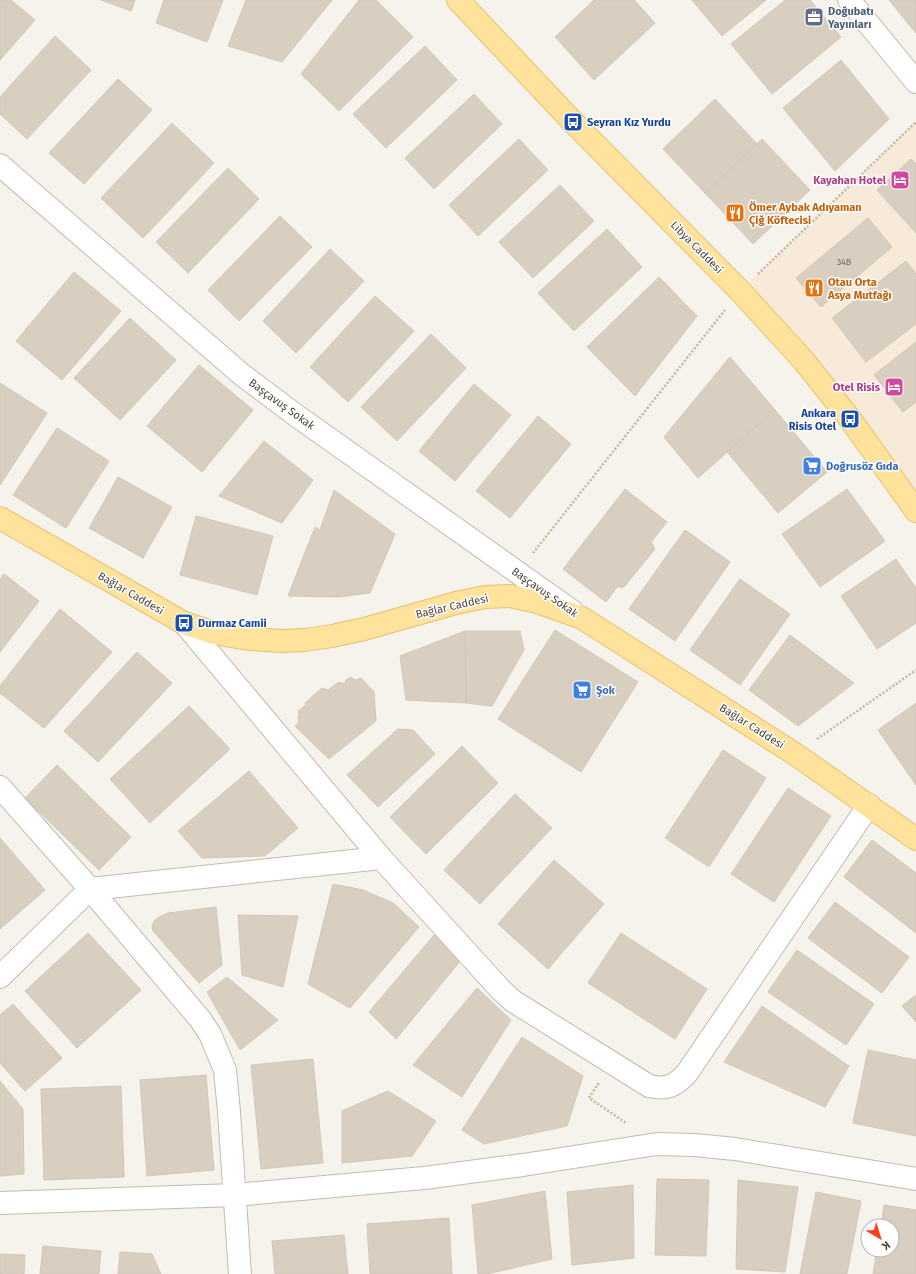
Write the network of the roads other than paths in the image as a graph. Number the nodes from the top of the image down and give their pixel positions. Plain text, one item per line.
1 (458, 0) edge
2 (849, 0) edge
3 (916, 82) edge
4 (0, 165) edge
5 (916, 511) edge
6 (0, 518) edge
7 (582, 618) junction
8 (184, 623) junction
9 (0, 787) edge
10 (869, 805) junction
11 (916, 839) edge
12 (381, 858) junction
13 (90, 889) junction
14 (0, 977) edge
15 (916, 1179) edge
16 (235, 1195) junction
17 (0, 1203) edge
18 (240, 1274) edge

1 - 5 main road, Libya Caddesi
2 - 3 street
4 - 7 street, Başçavuş Sokak
6 - 8 main road, Bağlar Caddesi
7 - 8 main road, Bağlar Caddesi
7 - 10 main road, Bağlar Caddesi
8 - 12 street
9 - 13 street
10 - 11 main road, Bağlar Caddesi
10 - 12 street
12 - 13 street
13 - 14 street
13 - 16 street
15 - 16 street
16 - 17 street
16 - 18 street

